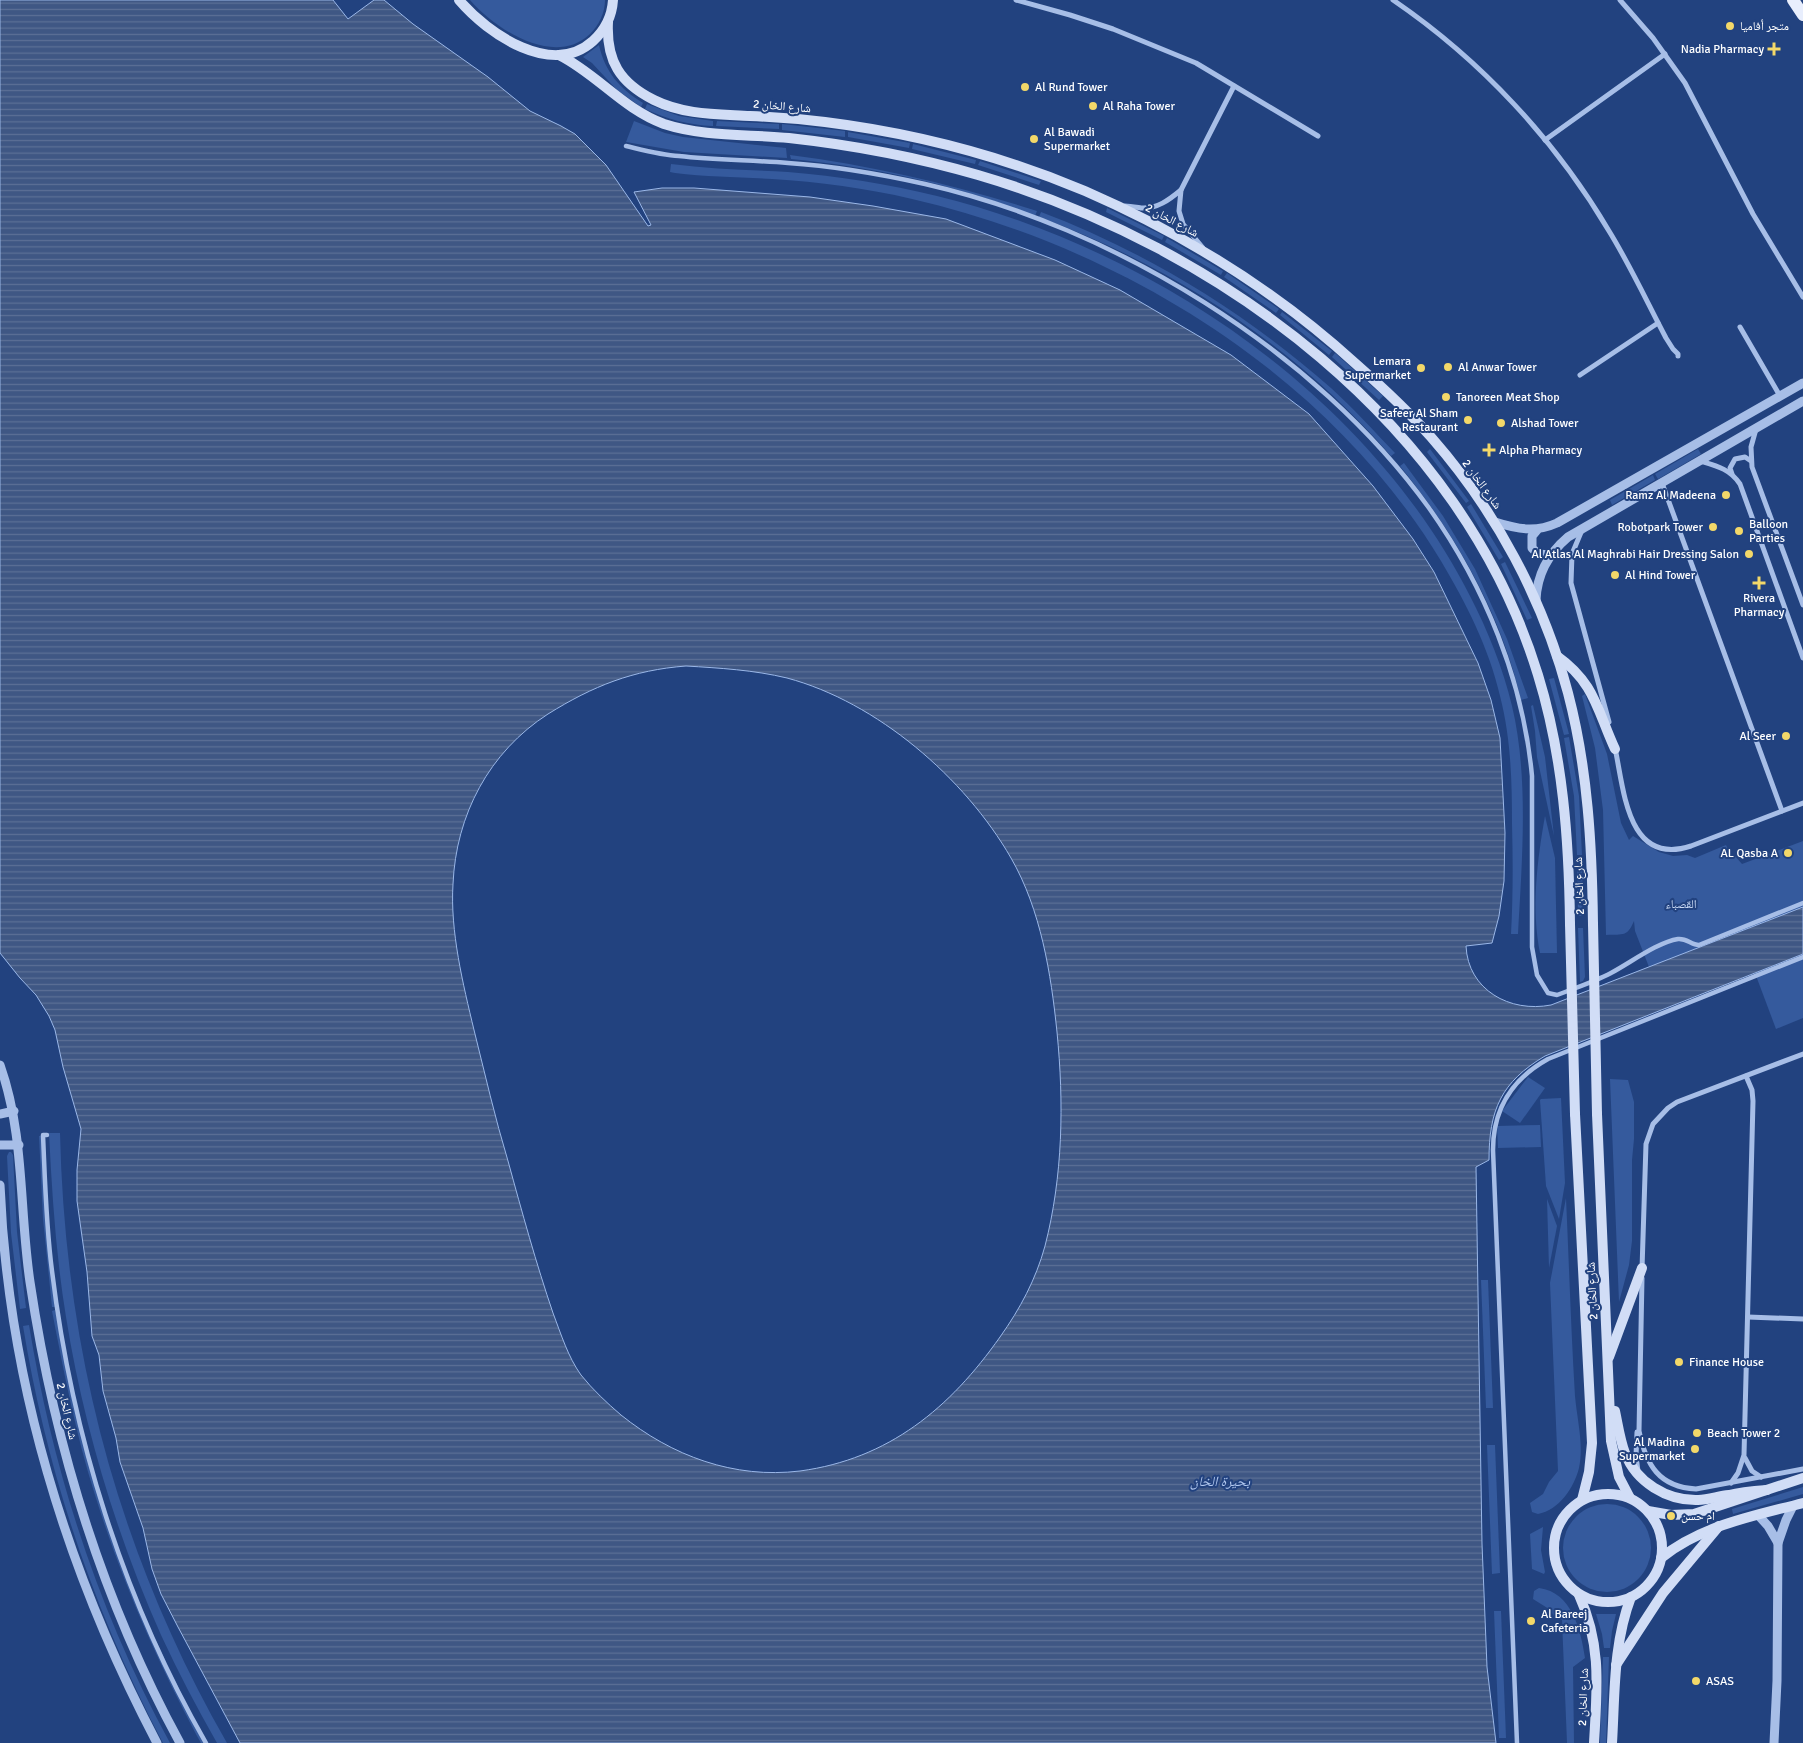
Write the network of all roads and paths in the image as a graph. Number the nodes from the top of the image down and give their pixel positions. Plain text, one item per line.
1 (459, 0) edge
2 (613, 0) edge
3 (1016, 0) edge
4 (1393, 0) edge
5 (1620, 0) edge
6 (1794, 0) edge
7 (1803, 15) edge
8 (608, 22) junction
9 (1665, 54) junction
10 (559, 55) junction
11 (1234, 86) junction
12 (1318, 136) dead end
13 (1545, 140) junction
14 (626, 146) dead end
15 (1181, 190) junction
16 (1120, 207) junction
17 (1206, 253) junction
18 (1803, 297) edge
19 (1658, 323) junction
20 (1740, 327) dead end
21 (1678, 356) dead end
22 (1580, 375) dead end
23 (1803, 383) edge
24 (1780, 396) junction
25 (1803, 401) edge
26 (1756, 428) junction
27 (1700, 461) junction
28 (1751, 461) junction
29 (1732, 474) junction
30 (1662, 482) junction
31 (1495, 522) junction
32 (1583, 528) junction
33 (1537, 530) junction
34 (1550, 555) junction
35 (1536, 601) junction
36 (1803, 606) edge
37 (1557, 656) junction
38 (1803, 658) edge
39 (1615, 750) junction
40 (1803, 803) edge
41 (1782, 811) junction
42 (1803, 903) edge
43 (1803, 957) edge
44 (1803, 1054) edge
45 (0, 1065) edge
46 (1746, 1076) junction
47 (14, 1111) junction
48 (0, 1114) edge
49 (48, 1135) dead end
50 (0, 1145) edge
51 (19, 1145) junction
52 (0, 1185) edge
53 (1642, 1268) junction
54 (1748, 1317) junction
55 (1803, 1319) edge
56 (1607, 1363) junction
57 (1609, 1386) junction
58 (1639, 1421) junction
59 (1744, 1455) junction
60 (1803, 1469) edge
61 (1640, 1476) junction
62 (1761, 1477) junction
63 (1803, 1478) edge
64 (1731, 1483) junction
65 (1767, 1490) junction
66 (1630, 1498) junction
67 (1582, 1500) junction
68 (1798, 1505) edge
69 (1648, 1511) junction
70 (1758, 1515) junction
71 (1719, 1526) junction
72 (1778, 1543) junction
73 (1661, 1558) junction
74 (1579, 1594) junction
75 (1631, 1597) junction
76 (1616, 1665) junction
77 (157, 1743) edge
78 (180, 1743) edge
79 (206, 1743) edge
80 (1517, 1743) edge
81 (1594, 1743) edge
82 (1612, 1743) edge
83 (1774, 1743) edge

1 - 10 main road
2 - 8 main road
3 - 11 street
4 - 13 street
5 - 9 street
6 - 7 main road
8 - 10 main road
8 - 16 main road, شارع الخان 2
9 - 13 street
9 - 18 street
10 - 67 main road, شارع الخان 2, bridge
11 - 12 street
11 - 15 street
13 - 19 street
14 - 42 street
15 - 16 street
15 - 17 street
16 - 17 main road, شارع الخان 2
17 - 31 main road, شارع الخان 2
19 - 21 street
19 - 22 street
20 - 24 street
23 - 24 street
24 - 33 street
25 - 26 street
26 - 27 street
26 - 28 street
27 - 29 street
27 - 30 street
28 - 29 street
28 - 36 street
29 - 38 street
30 - 32 street
30 - 41 street
31 - 33 street
31 - 35 main road, شارع الخان 2
32 - 34 street
32 - 39 street
33 - 34 street
34 - 35 street
35 - 37 main road, شارع الخان 2
37 - 39 main road
37 - 56 main road, شارع الخان 2, bridge
39 - 41 street
40 - 41 street
43 - 80 street
44 - 46 street
45 - 47 street, شارع الخان 2
46 - 53 street
46 - 54 street
47 - 48 street
47 - 51 street, شارع الخان 2
49 - 79 street
50 - 51 street
51 - 78 street, شارع الخان 2
52 - 77 street
53 - 56 main road
53 - 58 street
54 - 55 street
54 - 59 street
56 - 57 main road, شارع الخان 2
57 - 61 main road
57 - 66 main road, شارع الخان 2
58 - 61 street
58 - 64 street
59 - 62 street
59 - 64 street
60 - 62 street
61 - 65 main road
62 - 64 street
63 - 65 main road
65 - 69 main road
66 - 67 main road
66 - 69 main road
67 - 74 main road
68 - 70 main road
68 - 72 street
69 - 73 main road
70 - 71 main road
70 - 72 street
71 - 73 main road
71 - 76 main road
72 - 83 street
73 - 75 main road
74 - 75 main road
74 - 81 main road, شارع الخان 2
75 - 76 main road
76 - 82 main road

